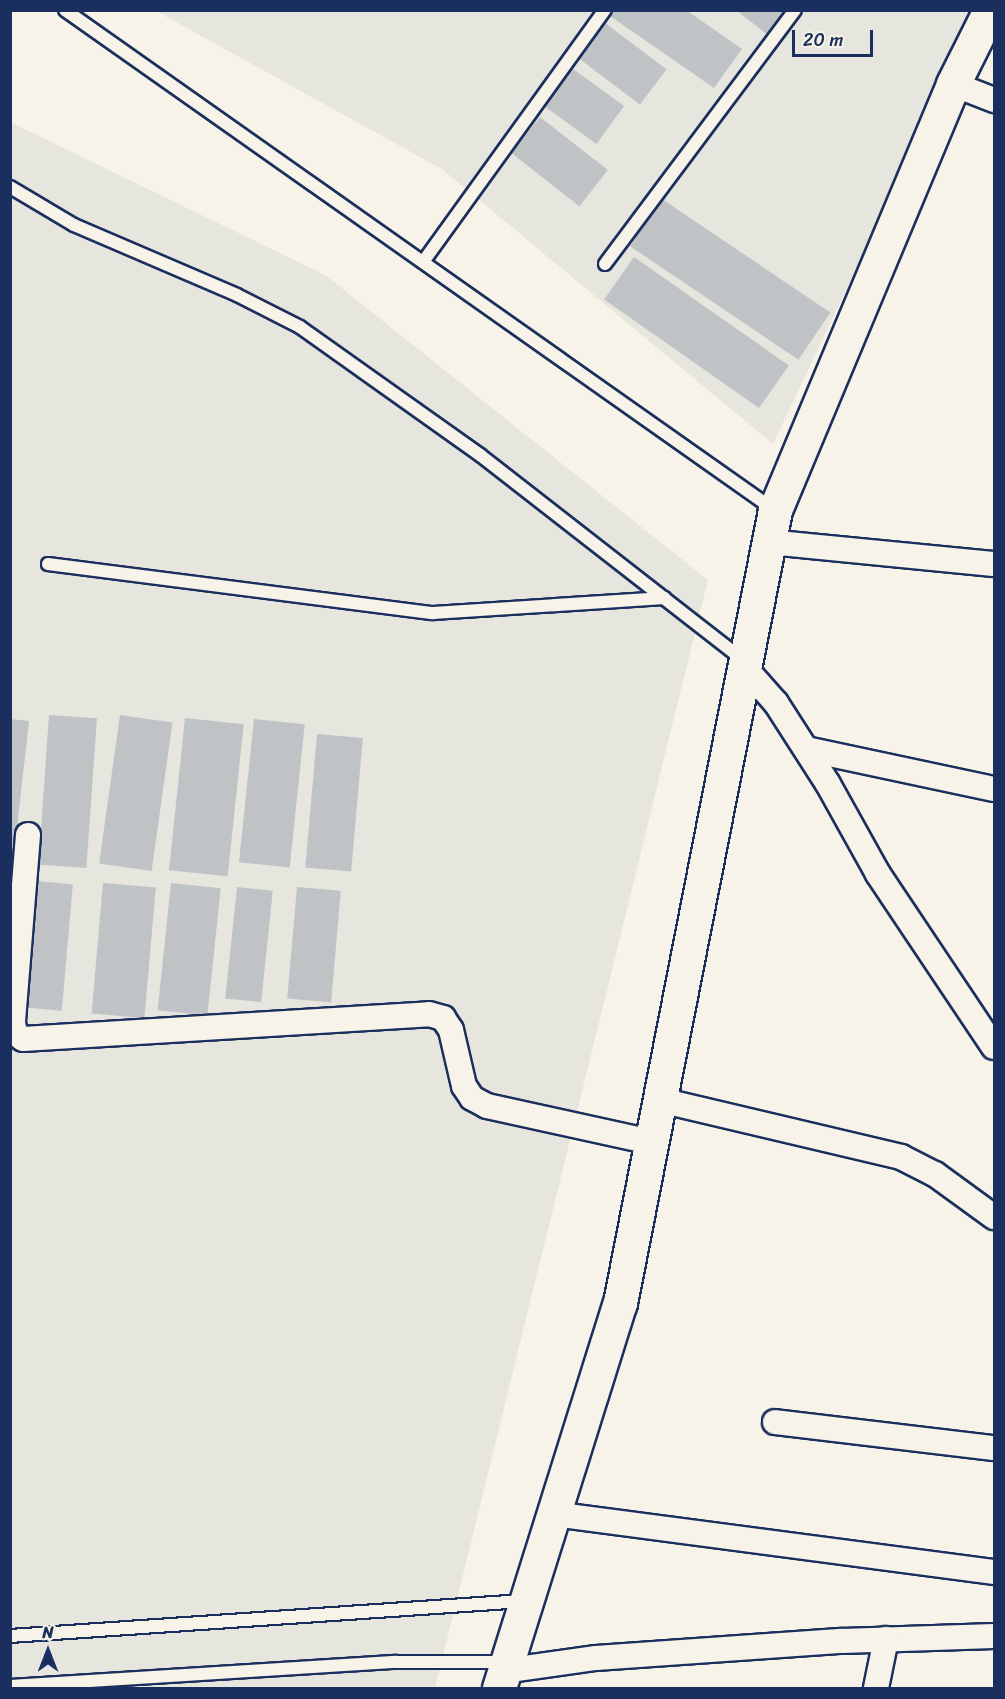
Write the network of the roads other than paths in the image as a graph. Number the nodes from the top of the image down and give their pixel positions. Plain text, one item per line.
1 (65, 10) edge
2 (605, 10) edge
3 (795, 10) edge
4 (990, 10) edge
5 (953, 84) junction
6 (994, 100) edge
7 (10, 187) edge
8 (423, 262) junction
9 (605, 264) dead end
10 (775, 510) junction
11 (769, 542) junction
12 (48, 564) dead end
13 (994, 564) edge
14 (665, 598) junction
15 (745, 665) junction
16 (806, 749) junction
17 (994, 789) edge
18 (28, 835) dead end
19 (994, 1047) edge
20 (660, 1100) junction
21 (651, 1142) junction
22 (994, 1217) edge
23 (775, 1422) dead end
24 (994, 1441) edge
25 (553, 1514) junction
26 (994, 1572) edge
27 (525, 1601) junction
28 (10, 1636) edge
29 (994, 1636) edge
30 (886, 1639) junction
31 (503, 1674) edge
32 (10, 1686) edge
33 (876, 1689) edge

1 - 8 lane
2 - 8 lane
3 - 9 lane
4 - 5 main road
5 - 6 street
5 - 10 main road
7 - 14 lane
8 - 10 lane
10 - 11 main road
11 - 13 street
11 - 15 main road
12 - 14 lane
14 - 15 lane
15 - 16 street
15 - 20 main road
16 - 17 street
16 - 19 street
18 - 21 street
20 - 21 main road
20 - 22 street
21 - 25 main road
23 - 24 street
25 - 26 street
25 - 27 main road
27 - 28 lane
27 - 31 main road
29 - 30 street
30 - 31 street
30 - 33 street
31 - 32 lane

